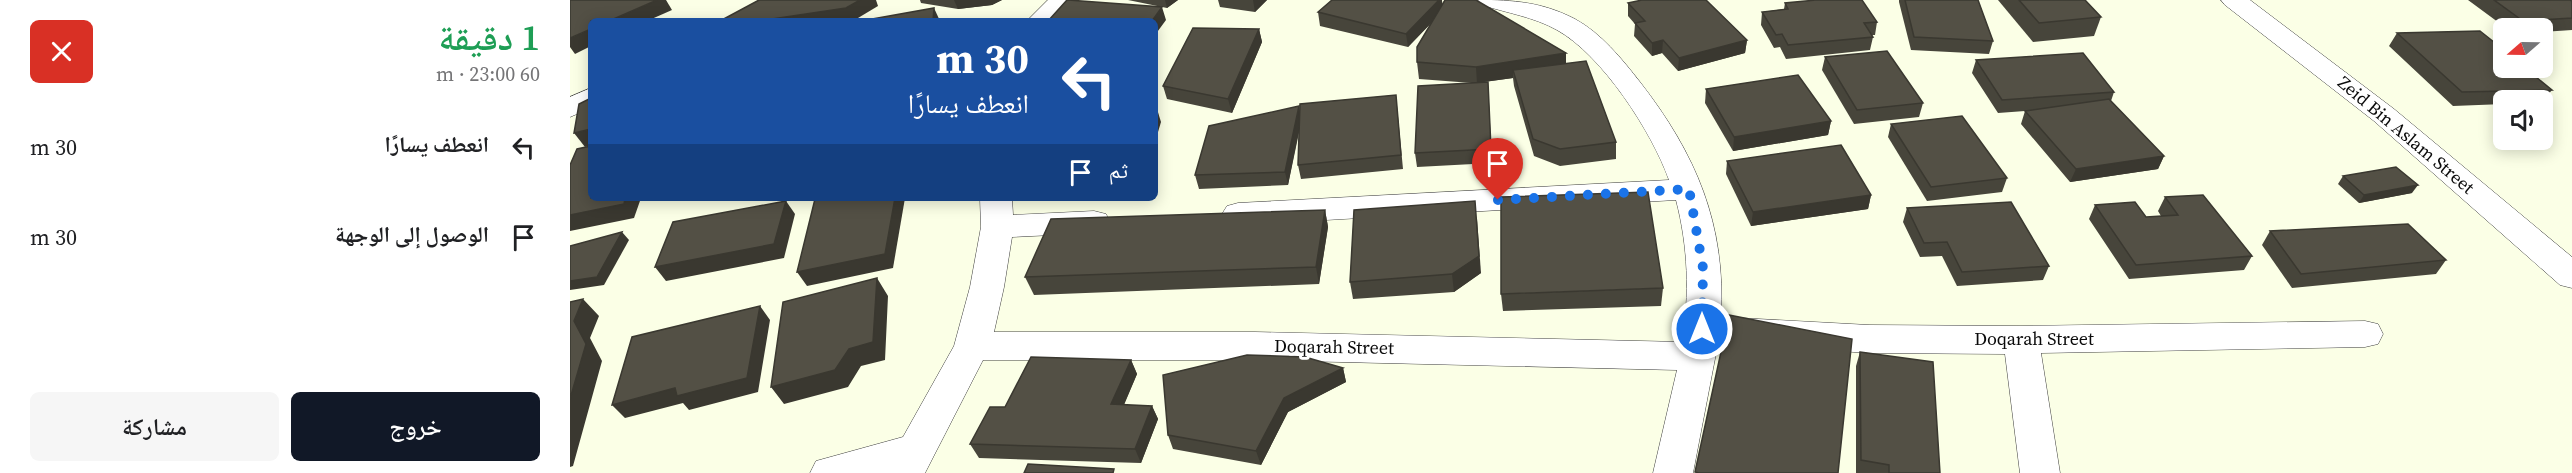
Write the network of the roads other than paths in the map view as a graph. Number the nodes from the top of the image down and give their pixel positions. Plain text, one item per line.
1 (1063, 0) edge
2 (1491, 0) edge
3 (2234, 0) edge
4 (1556, 9) edge
5 (1043, 18) edge
6 (588, 99) edge
7 (570, 108) edge
8 (1689, 189) junction
9 (996, 213) edge
10 (1211, 215) edge
11 (1128, 220) edge
12 (2572, 276) edge
13 (2365, 334) dead end
14 (2021, 340) junction
15 (1700, 342) junction
16 (972, 346) junction
17 (909, 462) edge
18 (830, 473) edge
19 (1673, 473) edge
20 (2040, 473) edge

1 - 5 street
2 - 4 street
3 - 12 street, Zeid Bin Aslam Street
4 - 8 street
6 - 7 street
8 - 10 street
8 - 15 street
9 - 11 street
9 - 16 street
13 - 14 street, Doqarah Street
14 - 15 street, Doqarah Street
14 - 20 street
15 - 16 street, Doqarah Street
15 - 19 street
16 - 17 street
17 - 18 street

